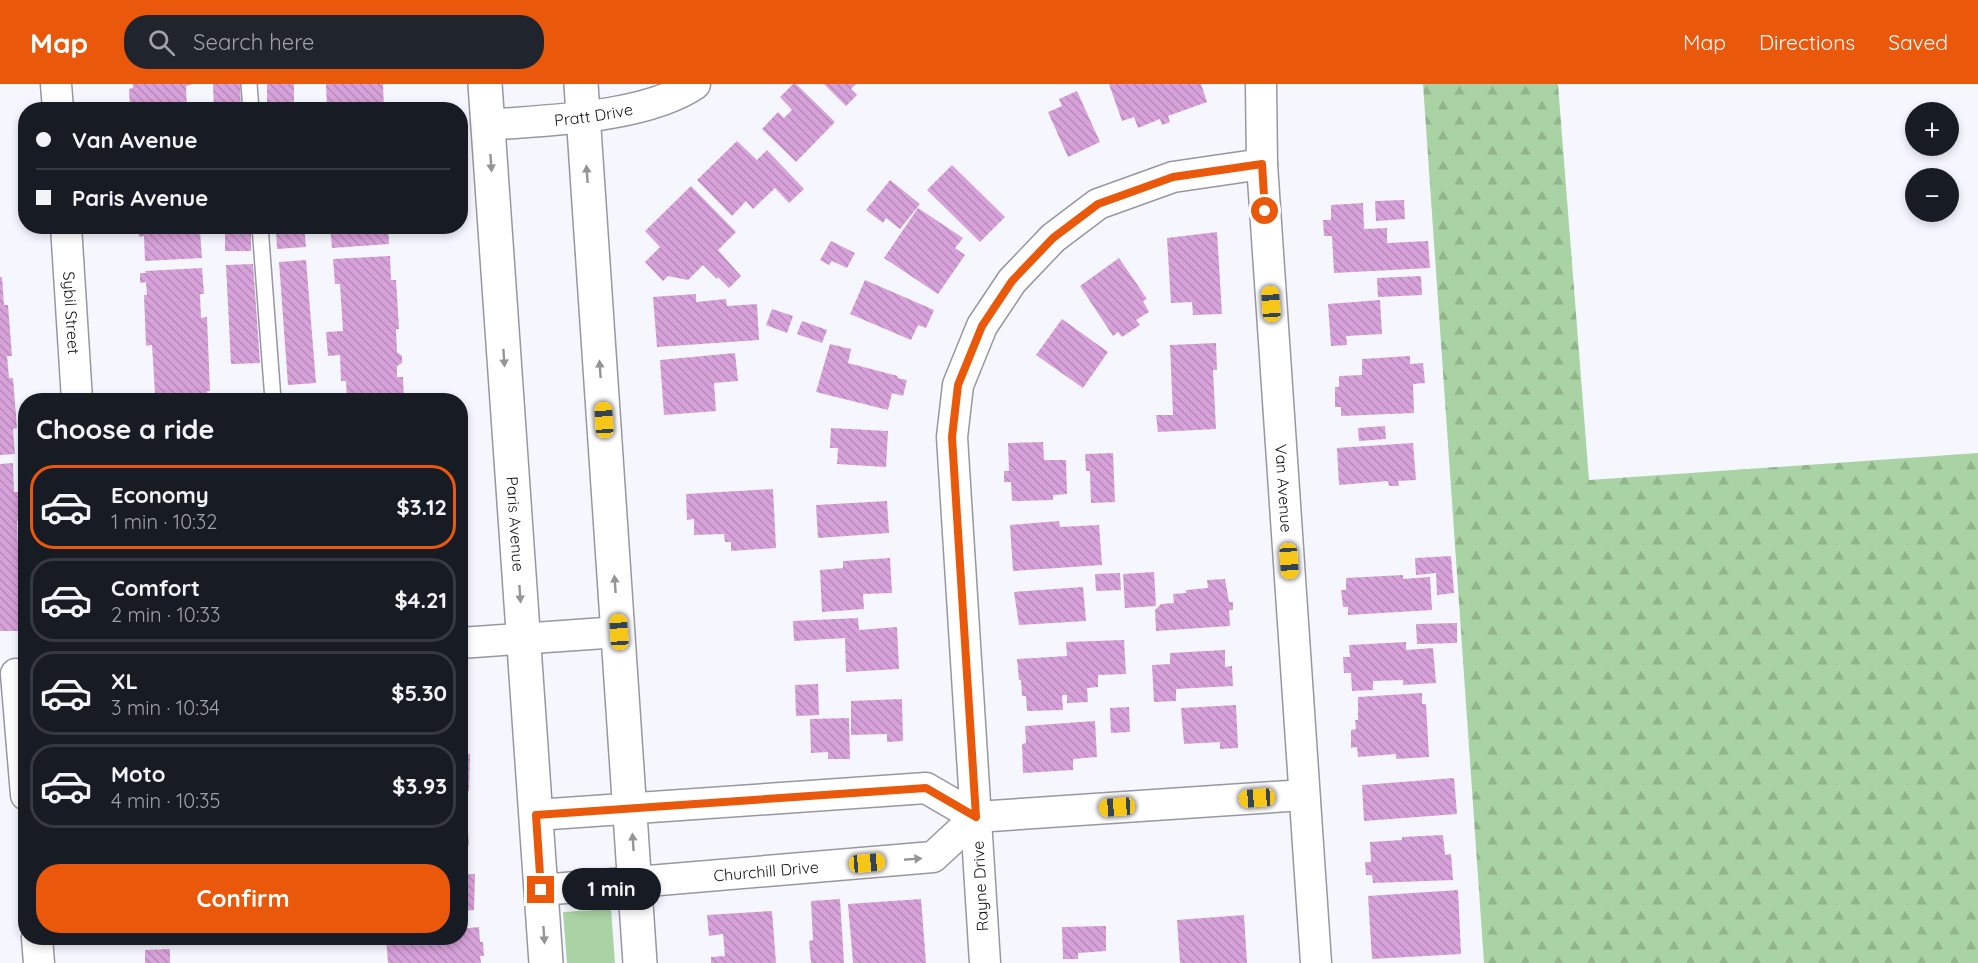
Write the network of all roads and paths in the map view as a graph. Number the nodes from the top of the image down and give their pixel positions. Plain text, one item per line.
1 (56, 84) edge
2 (249, 84) edge
3 (485, 84) edge
4 (580, 84) edge
5 (695, 84) edge
6 (1261, 84) edge
7 (57, 102) edge
8 (250, 102) edge
9 (583, 117) junction
10 (488, 125) junction
11 (1262, 164) junction
12 (67, 234) edge
13 (261, 234) edge
14 (77, 393) edge
15 (272, 393) edge
16 (619, 632) junction
17 (524, 639) junction
18 (468, 642) edge
19 (14, 674) edge
20 (18, 714) edge
21 (1304, 795) junction
22 (630, 808) junction
23 (536, 815) junction
24 (976, 817) junction
25 (636, 883) junction
26 (541, 890) junction
27 (38, 945) edge
28 (39, 963) edge
29 (546, 963) edge
30 (640, 963) edge
31 (984, 963) edge
32 (1316, 963) edge

1 - 7 street
2 - 8 lane
3 - 10 street, Paris Avenue
4 - 9 street
5 - 9 street, Pratt Drive
6 - 11 street, Van Avenue
9 - 10 street, Pratt Drive
16 -> 9 street
10 -> 17 street, Paris Avenue
11 - 21 street, Van Avenue
11 - 24 street, Rayne Drive
12 - 14 street, Sybil Street
13 - 15 lane
16 - 17 street
16 - 22 street
17 - 18 street
17 - 23 street, Paris Avenue
19 - 20 street
21 - 24 street
21 - 32 street, Van Avenue
22 - 23 street
22 - 24 street
25 -> 22 street
23 - 26 street, Paris Avenue
25 -> 24 street, Churchill Drive
24 - 31 street, Rayne Drive
25 - 26 street, Churchill Drive
25 - 30 street
26 -> 29 street, Paris Avenue
27 - 28 street

